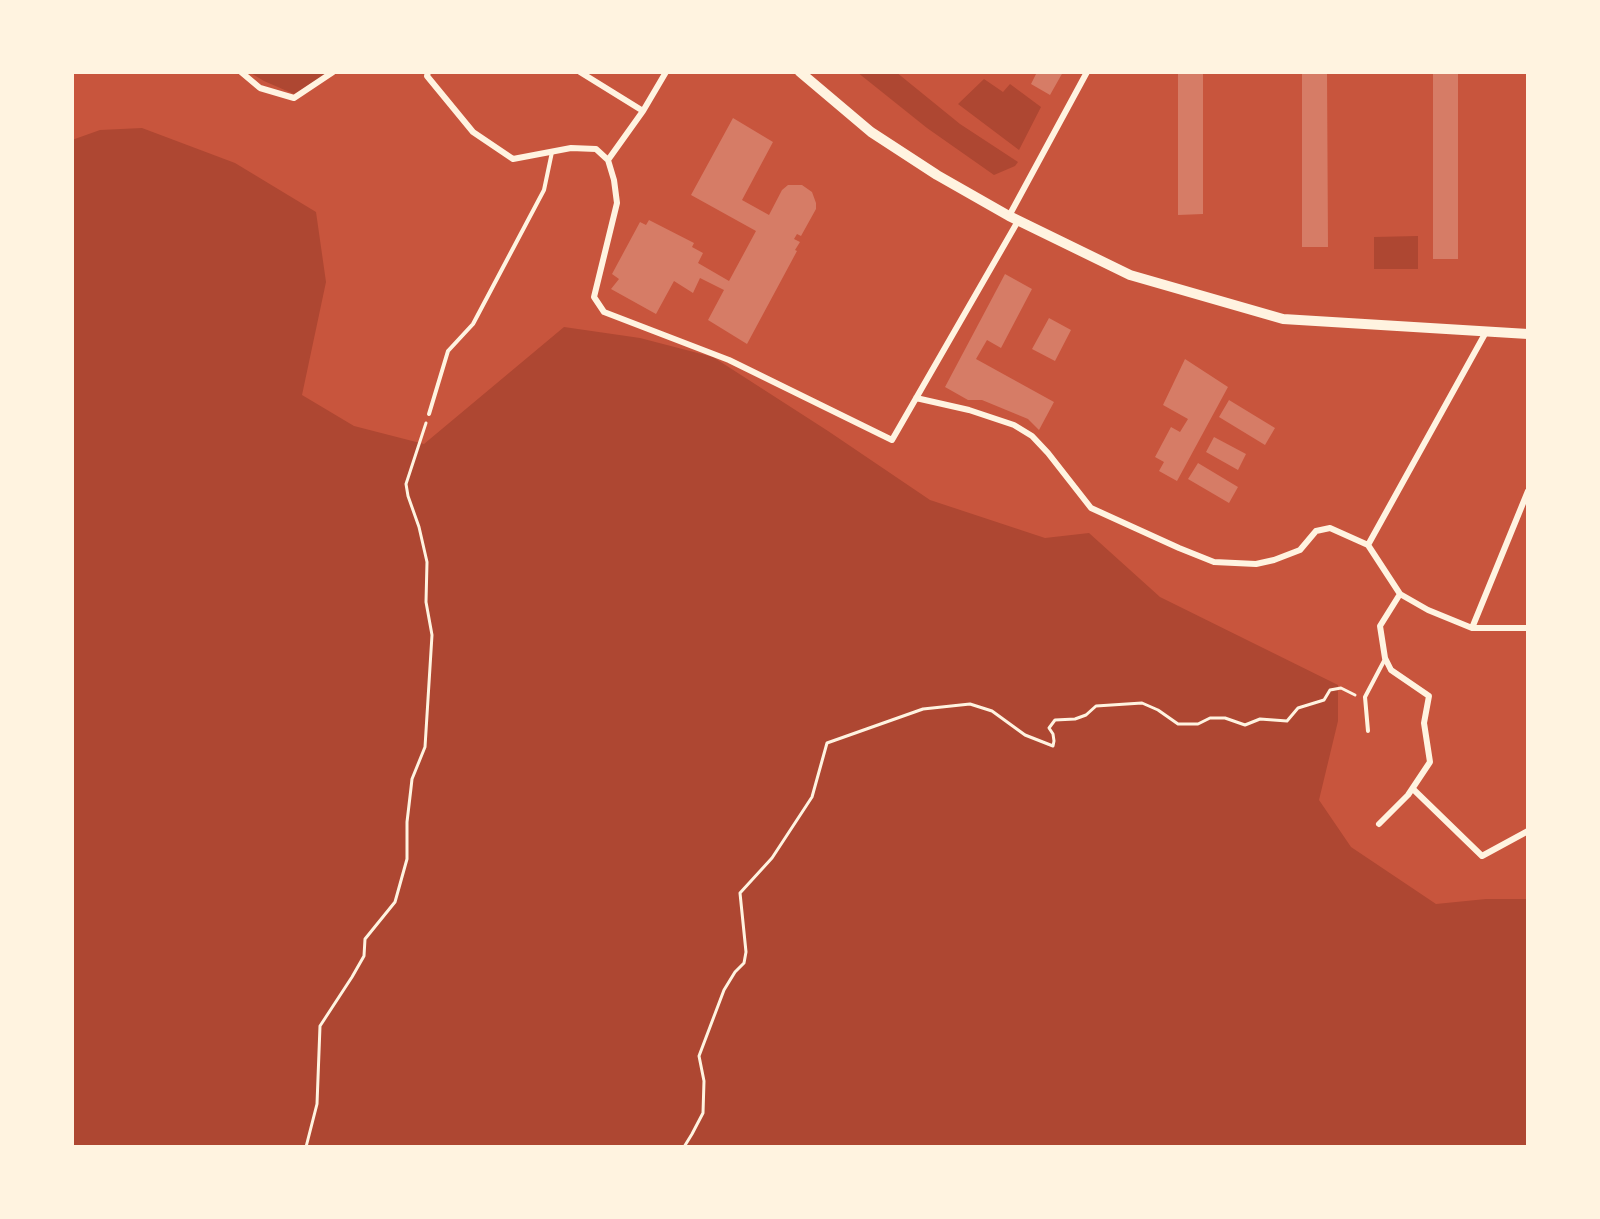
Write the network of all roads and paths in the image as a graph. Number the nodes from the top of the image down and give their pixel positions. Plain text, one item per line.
1 (241, 72) edge
2 (333, 72) edge
3 (580, 72) edge
4 (666, 72) edge
5 (800, 72) edge
6 (1087, 72) edge
7 (425, 73) edge
8 (643, 111) junction
9 (552, 152) junction
10 (608, 160) junction
11 (1013, 218) junction
12 (1486, 331) junction
13 (1528, 334) edge
14 (916, 398) junction
15 (429, 414) joint
16 (1528, 490) edge
17 (1368, 544) junction
18 (1400, 594) junction
19 (1472, 628) junction
20 (1528, 628) edge
21 (1385, 658) junction
22 (1365, 697) junction
23 (1368, 731) dead end
24 (1413, 789) junction
25 (1379, 824) dead end
26 (1528, 831) edge
27 (306, 1147) edge
28 (684, 1147) edge

1 - 2 street
3 - 8 street
4 - 8 street
5 - 11 main road
6 - 11 street
7 - 9 street
8 - 10 street
9 - 10 street
9 - 15 lane
10 - 14 street
11 - 12 main road
11 - 14 street
12 - 13 main road
12 - 17 street
14 - 17 street
15 - 27 path
16 - 19 street
17 - 18 street
18 - 19 street
18 - 21 street
19 - 20 street
21 - 22 lane
21 - 24 street
22 - 23 lane
22 - 28 path
24 - 25 street
24 - 26 street

